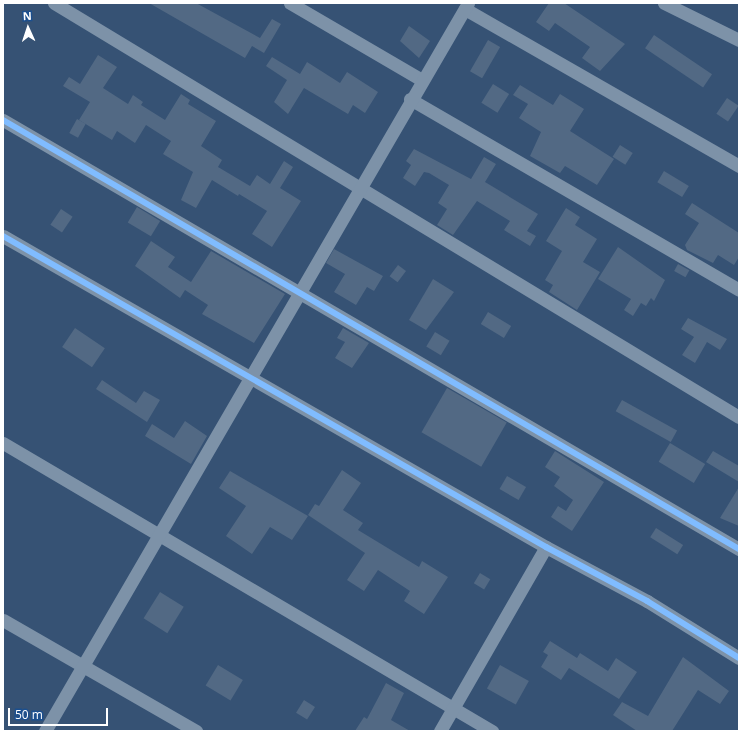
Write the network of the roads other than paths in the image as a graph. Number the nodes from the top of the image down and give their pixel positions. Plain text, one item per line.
1 (54, 3) edge
2 (290, 3) edge
3 (664, 3) edge
4 (467, 6) edge
5 (739, 40) edge
6 (422, 80) junction
7 (410, 100) junction
8 (3, 120) edge
9 (739, 166) edge
10 (360, 186) junction
11 (3, 236) edge
12 (739, 290) edge
13 (299, 292) junction
14 (249, 378) junction
15 (739, 417) edge
16 (3, 443) edge
17 (158, 535) junction
18 (546, 547) junction
19 (739, 549) edge
20 (3, 620) edge
21 (739, 658) edge
22 (83, 666) junction
23 (453, 708) junction
24 (45, 731) edge
25 (196, 731) edge
26 (440, 731) edge
27 (492, 731) edge

1 - 10 street
2 - 6 street
3 - 5 street
4 - 6 street
4 - 9 street
6 - 7 street
7 - 10 street
7 - 12 street
8 - 13 street
10 - 13 street
10 - 15 street
11 - 14 street
13 - 14 street
13 - 19 street
14 - 17 street
14 - 18 street
16 - 17 street
17 - 22 street
17 - 23 street
18 - 21 street
18 - 23 street
20 - 22 street
22 - 24 street
22 - 25 street
23 - 26 street
23 - 27 street

